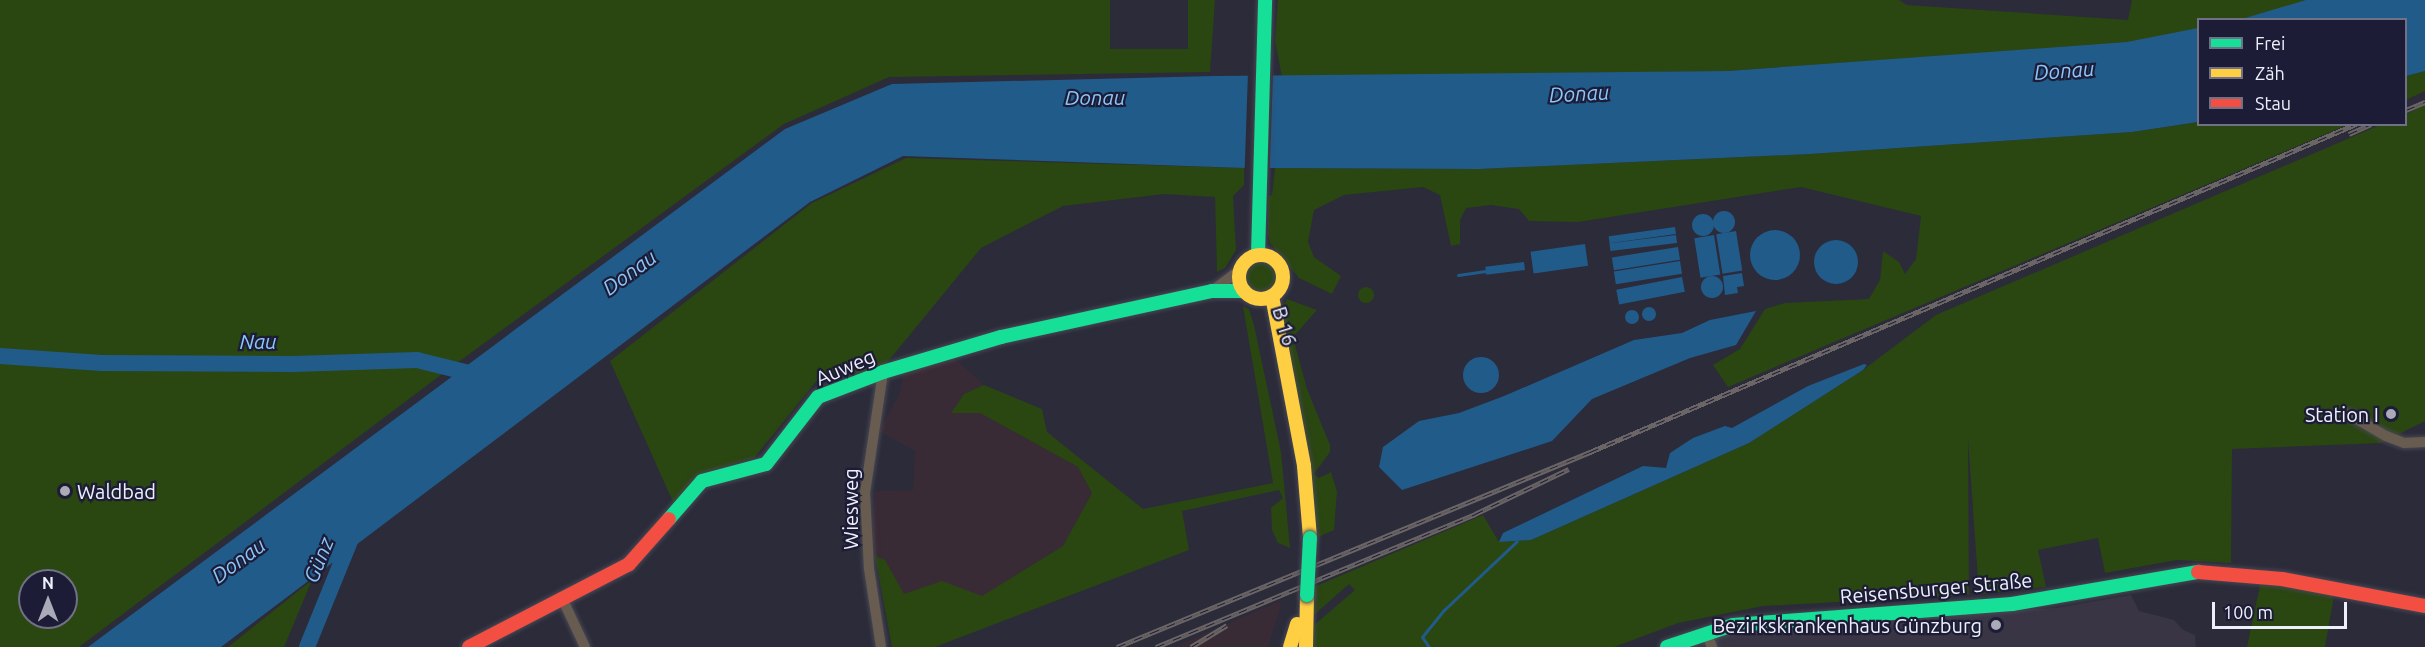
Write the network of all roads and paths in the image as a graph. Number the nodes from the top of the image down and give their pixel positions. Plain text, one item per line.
1 (1265, 0) edge
2 (1258, 255) junction
3 (1240, 270) junction
4 (1212, 291) junction
5 (1250, 295) junction
6 (1272, 296) junction
7 (1276, 328) junction
8 (1276, 364) junction
9 (883, 372) junction
10 (2348, 414) dead end
11 (2425, 442) edge
12 (1306, 540) junction
13 (562, 598) junction
14 (2425, 606) edge
15 (1295, 633) edge
16 (1709, 641) edge
17 (469, 647) edge
18 (585, 647) edge
19 (881, 647) edge
20 (1282, 647) edge
21 (1298, 647) edge
22 (1306, 647) edge
23 (1667, 647) edge

1 - 2 street
2 - 3 street
2 - 6 street
3 - 4 street, Auweg
3 - 5 street
4 - 5 street, Auweg
4 - 9 street, Auweg
5 - 6 street
5 - 8 street, B 16
6 - 7 street, B 16
7 - 8 street, B 16
7 - 12 street, B 16
8 - 12 street, B 16
9 - 13 street, Auweg
9 - 19 street, Wiesweg
10 - 11 street
12 - 15 street, B 16
13 - 17 street, Auweg
13 - 18 street
14 - 16 street, Reisensburger Straße
15 - 20 street
15 - 21 street, B 16
15 - 22 street, B 16
16 - 23 street, Reisensburger Straße

